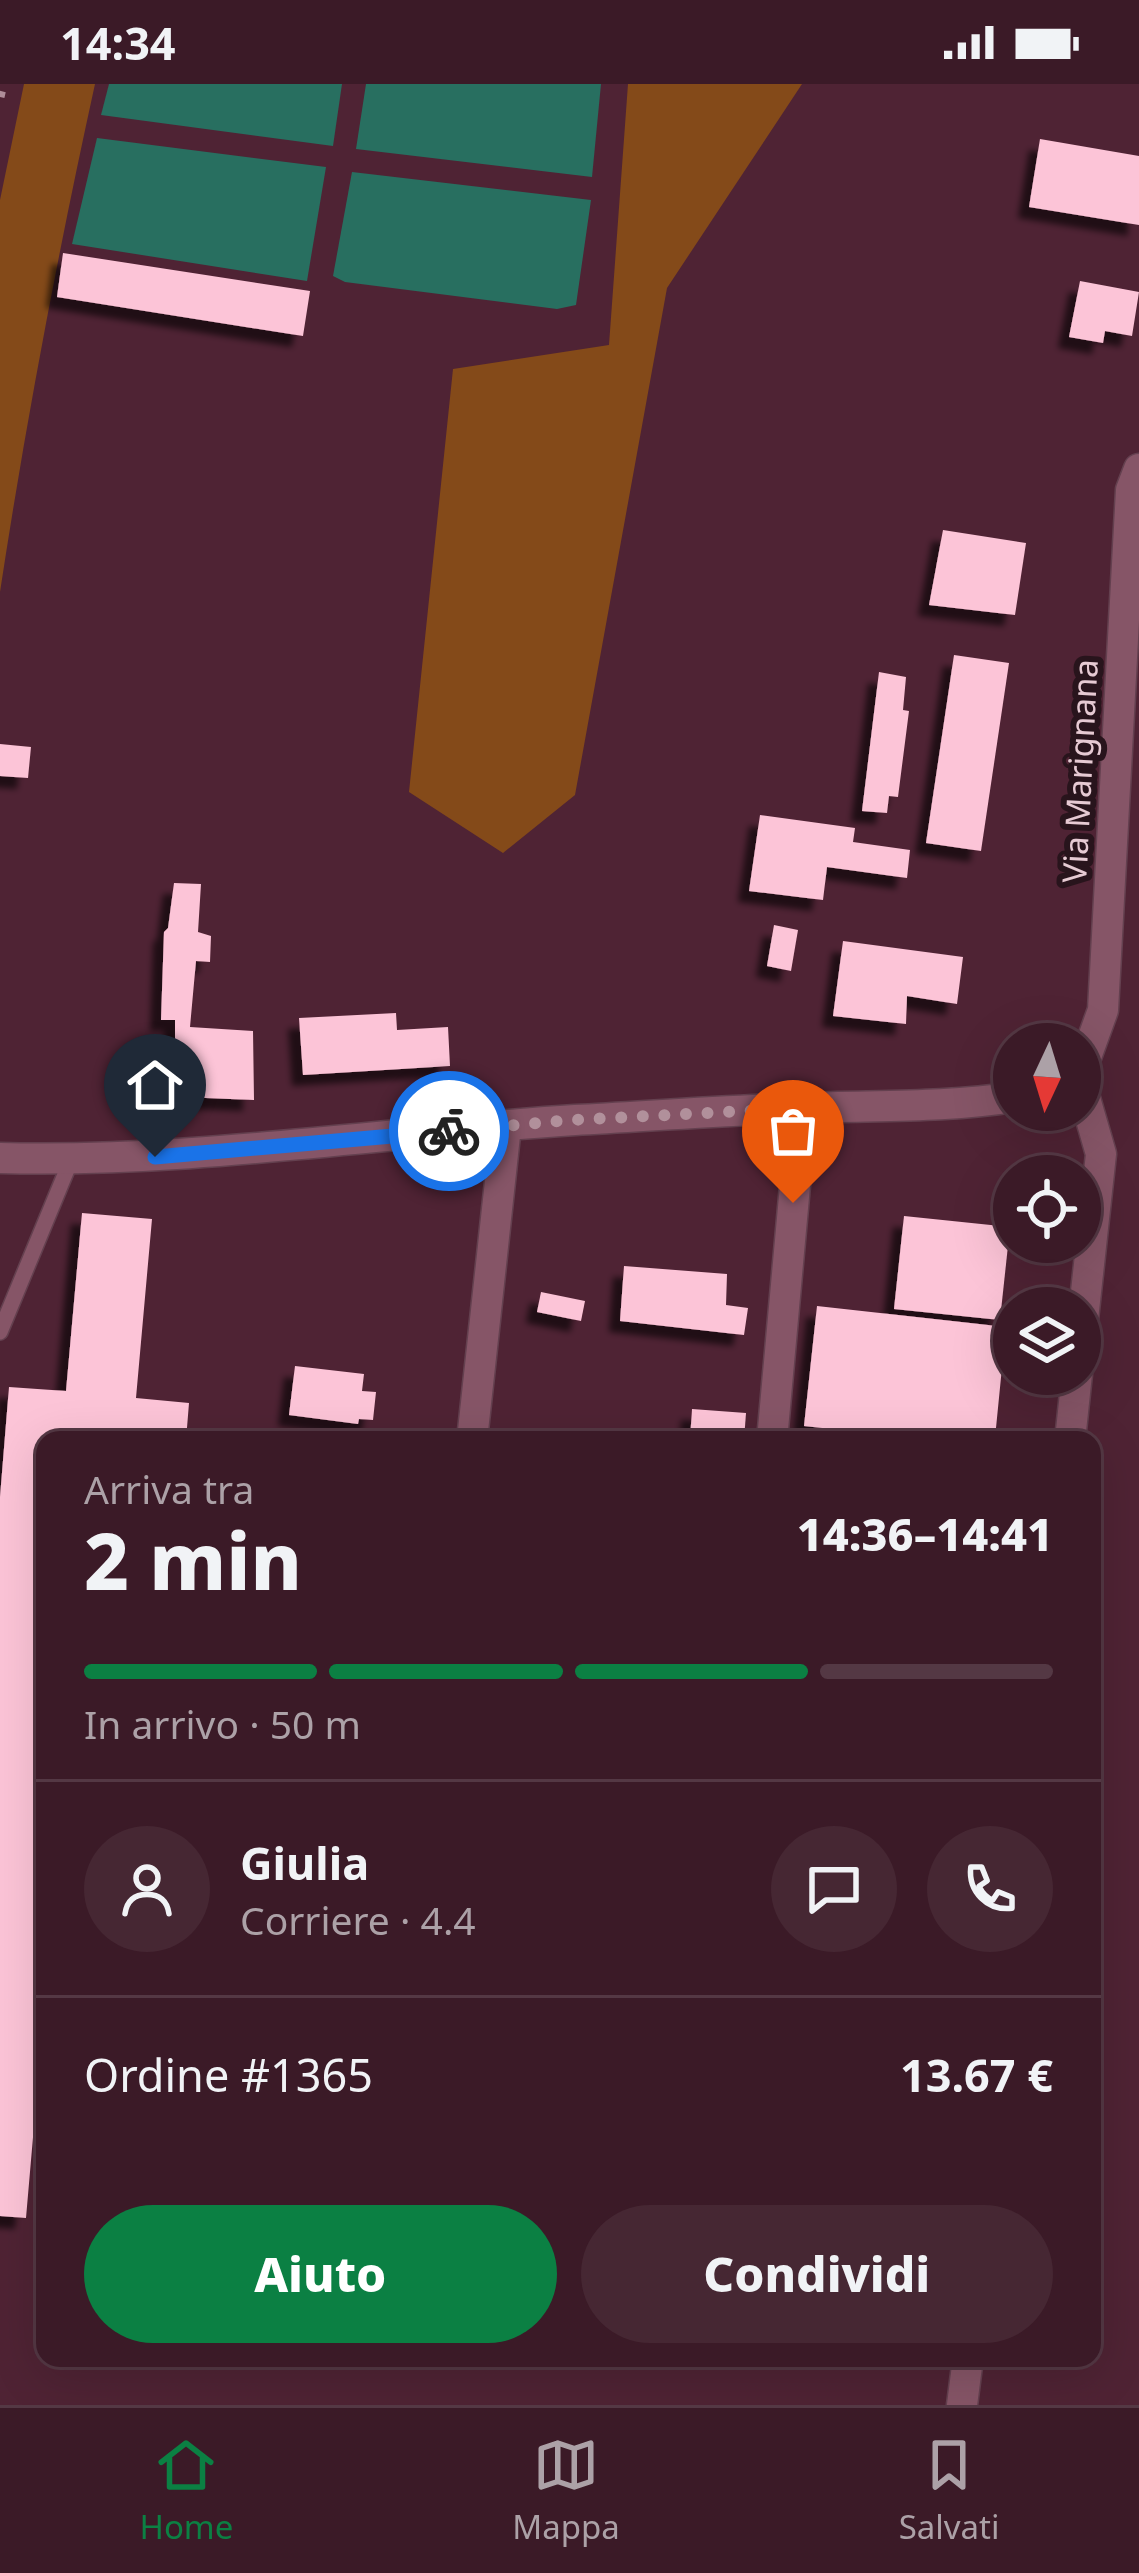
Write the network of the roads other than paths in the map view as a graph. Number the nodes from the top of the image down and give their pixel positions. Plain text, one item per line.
1 (1139, 470) edge
2 (1099, 1023) edge
3 (993, 1100) edge
4 (802, 1108) junction
5 (506, 1126) junction
6 (1095, 1131) edge
7 (0, 1158) edge
8 (71, 1160) junction
9 (1087, 1287) edge
10 (0, 1332) edge
11 (1075, 1395) edge
12 (473, 1431) edge
13 (773, 1431) edge
14 (1071, 1431) edge
15 (967, 2367) edge
16 (962, 2405) edge

1 - 2 street, Via Marignana
3 - 4 street
4 - 5 street
4 - 13 street
5 - 8 street
5 - 12 street
6 - 9 street
7 - 8 street
8 - 10 lane
11 - 14 street
15 - 16 street

